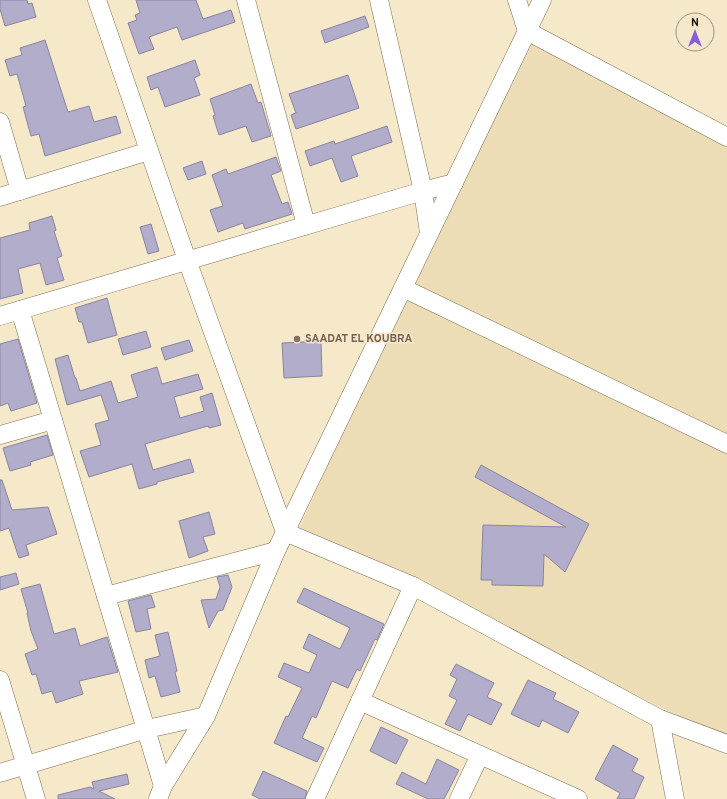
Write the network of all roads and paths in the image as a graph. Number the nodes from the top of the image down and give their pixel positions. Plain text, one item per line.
1 (97, 0) edge
2 (379, 0) edge
3 (517, 0) edge
4 (542, 0) edge
5 (250, 1) edge
6 (527, 31) junction
7 (0, 122) edge
8 (727, 137) edge
9 (149, 151) junction
10 (454, 183) junction
11 (20, 191) junction
12 (423, 191) junction
13 (0, 197) edge
14 (306, 225) junction
15 (429, 233) junction
16 (187, 260) junction
17 (403, 288) junction
18 (20, 310) junction
19 (0, 316) edge
20 (53, 420) junction
21 (0, 435) edge
22 (727, 444) edge
23 (285, 532) junction
24 (276, 551) junction
25 (413, 586) junction
26 (106, 596) junction
27 (0, 680) edge
28 (360, 701) junction
29 (206, 716) junction
30 (660, 719) junction
31 (147, 729) junction
32 (727, 744) edge
33 (480, 755) junction
34 (26, 766) junction
35 (0, 773) edge
36 (160, 792) edge
37 (575, 798) edge
38 (36, 799) edge
39 (314, 799) edge
40 (459, 799) edge
41 (675, 799) edge

1 - 9 street
2 - 12 street
3 - 6 street
4 - 6 street
5 - 14 street
6 - 8 street
6 - 10 street
7 - 11 street
9 - 11 street
9 - 16 street
10 - 12 street
10 - 15 street
11 - 13 street
12 - 14 street
12 - 15 street
14 - 16 street
15 - 17 street
16 - 18 street
16 - 23 street
17 - 22 street
17 - 23 street
18 - 19 street
18 - 20 street
20 - 21 street
20 - 26 street
23 - 24 street
23 - 25 street
24 - 26 street
24 - 29 street
25 - 28 street
25 - 30 street
26 - 31 street
27 - 34 street
28 - 33 street
28 - 39 street
29 - 31 street
29 - 36 street
30 - 32 street
30 - 41 street
31 - 34 street
31 - 36 street
33 - 37 street
33 - 40 street
34 - 35 street
34 - 38 street

